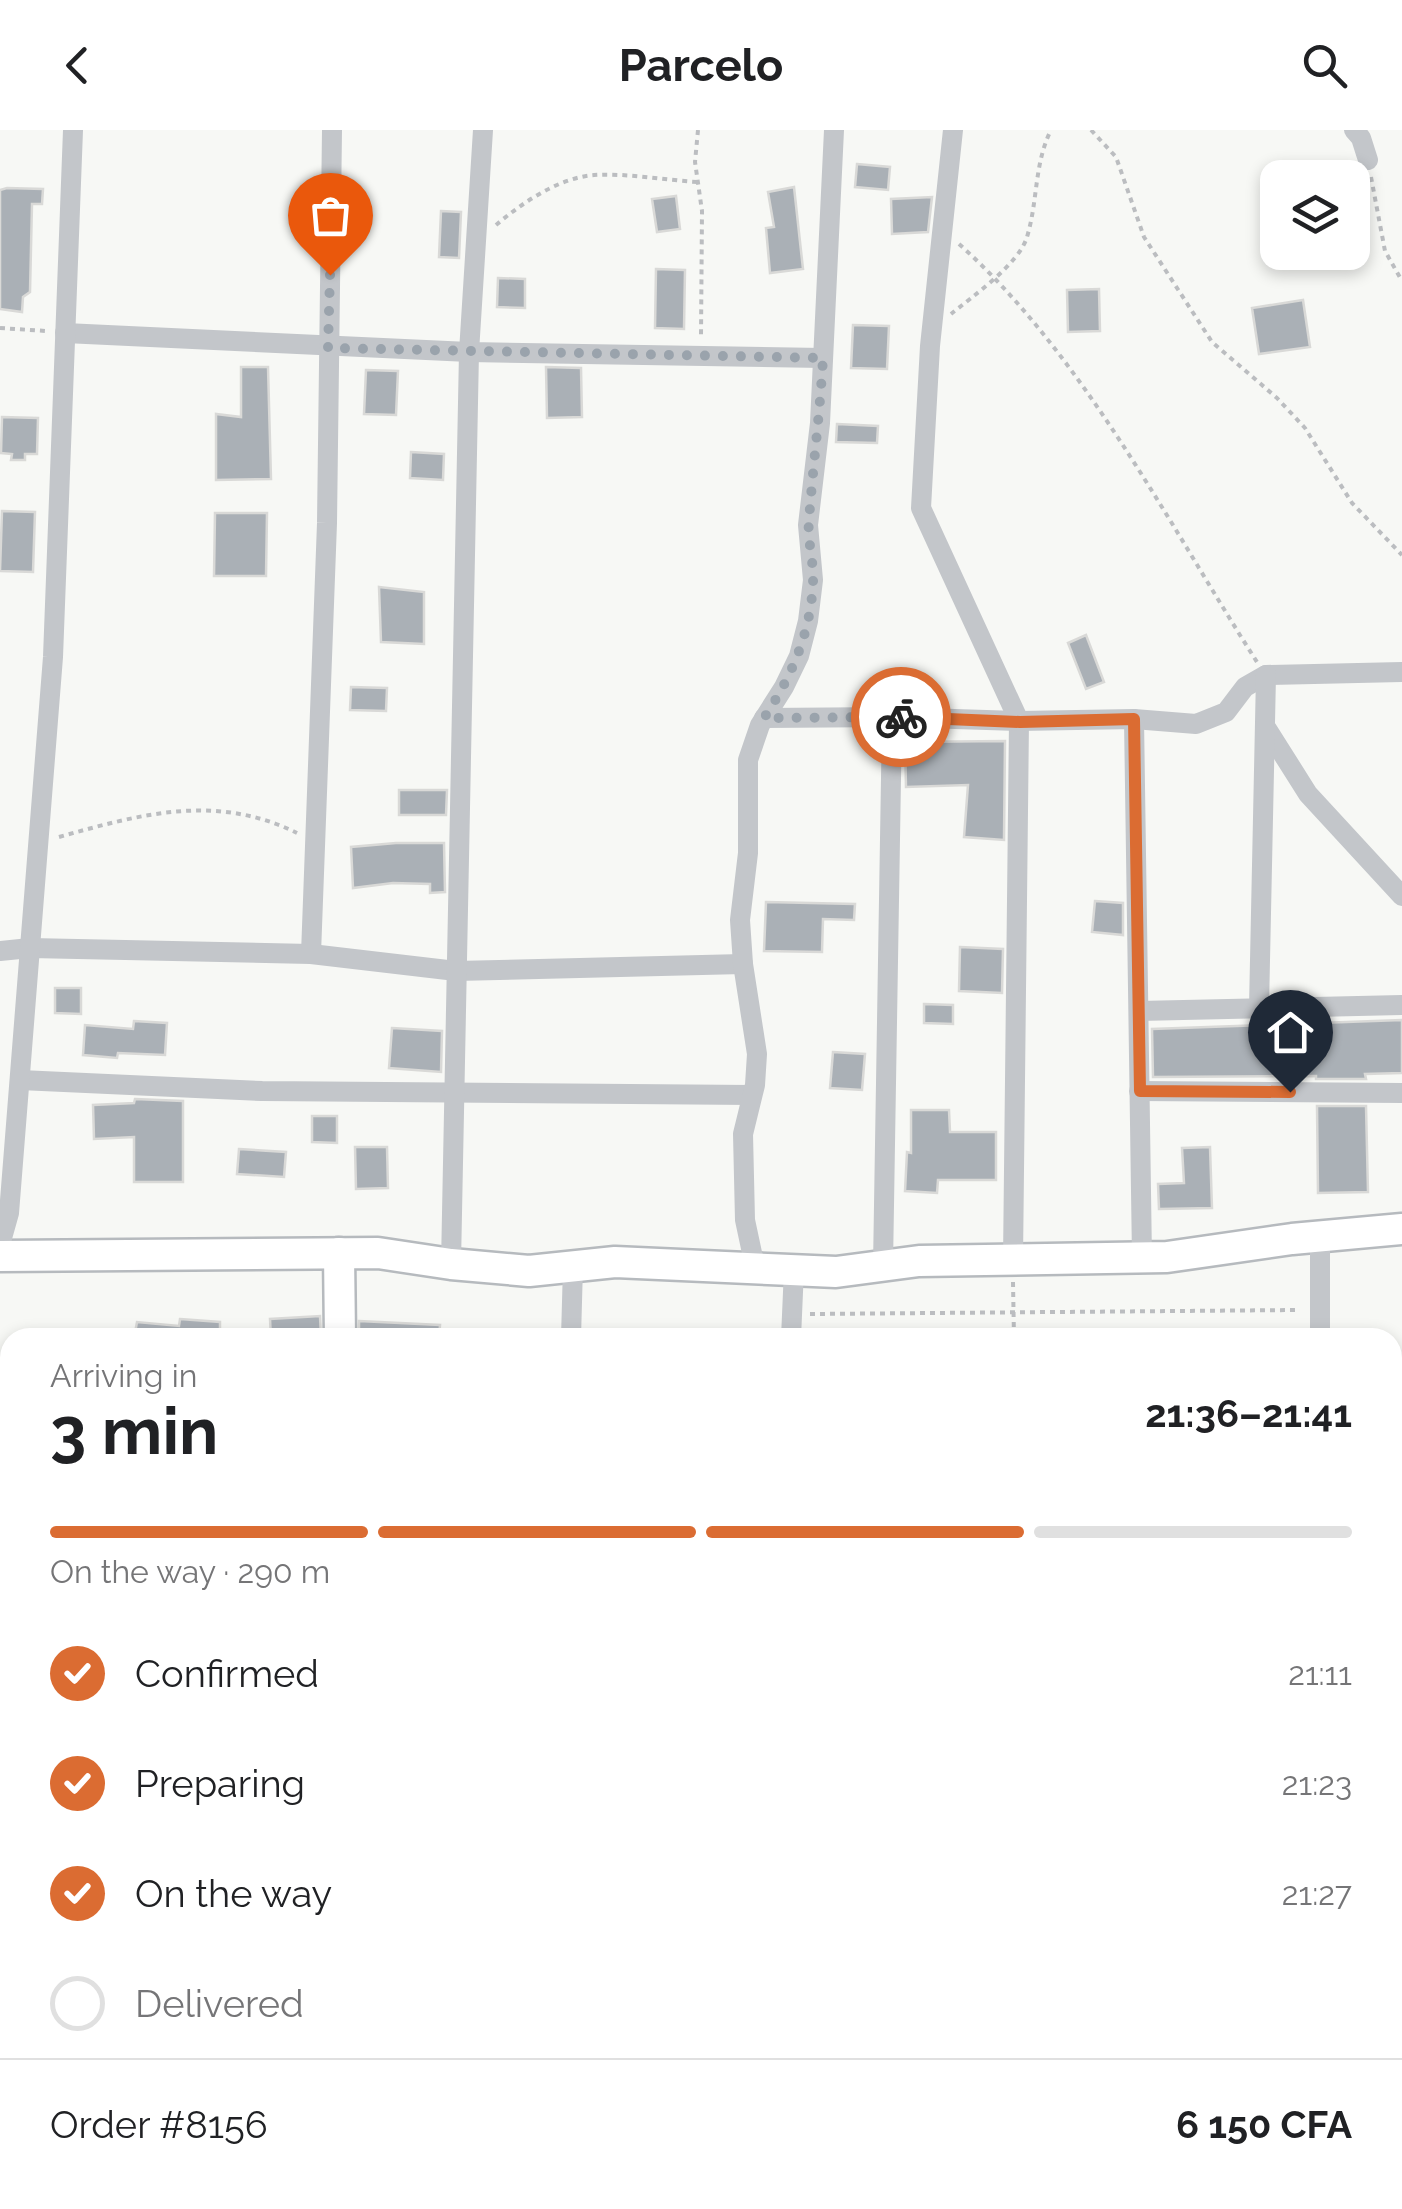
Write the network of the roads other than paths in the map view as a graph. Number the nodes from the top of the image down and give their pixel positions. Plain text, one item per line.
1 (73, 130) edge
2 (332, 130) edge
3 (482, 130) edge
4 (834, 130) edge
5 (954, 130) edge
6 (1354, 130) edge
7 (1368, 160) dead end
8 (65, 333) junction
9 (328, 348) junction
10 (469, 352) junction
11 (823, 358) junction
12 (1402, 672) edge
13 (1266, 676) junction
14 (892, 717) junction
15 (764, 718) junction
16 (1134, 719) junction
17 (1020, 722) junction
18 (1266, 728) junction
19 (1402, 896) edge
20 (30, 948) junction
21 (0, 951) edge
22 (310, 954) junction
23 (742, 964) junction
24 (456, 970) junction
25 (1402, 1005) edge
26 (1259, 1008) junction
27 (1138, 1011) junction
28 (20, 1080) junction
29 (1140, 1091) junction
30 (454, 1092) junction
31 (1402, 1093) edge
32 (752, 1095) junction
33 (1402, 1229) edge
34 (1320, 1237) junction
35 (0, 1246) edge
36 (339, 1254) junction
37 (0, 1256) edge
38 (1142, 1258) junction
39 (1012, 1260) junction
40 (451, 1264) junction
41 (573, 1266) junction
42 (883, 1266) junction
43 (755, 1267) junction
44 (794, 1269) junction
45 (340, 1328) edge
46 (572, 1328) edge
47 (792, 1328) edge
48 (1320, 1328) edge

1 - 8 street
2 - 9 street
3 - 10 street
4 - 11 street
5 - 17 street
6 - 7 street
8 - 9 street
8 - 20 street
9 - 10 street
9 - 22 street
10 - 11 street
10 - 24 street
11 - 15 street
12 - 13 street
13 - 16 street
13 - 18 street
14 - 15 street
14 - 17 street
14 - 42 street
15 - 23 street
16 - 17 street
16 - 27 street
17 - 39 street
18 - 19 street
18 - 26 street
20 - 21 street
20 - 22 street
20 - 28 street
22 - 24 street
23 - 24 street
23 - 32 street
24 - 30 street
25 - 26 street
26 - 27 street
27 - 29 street
28 - 30 street
28 - 35 street
29 - 31 street
29 - 38 street
30 - 32 street
30 - 40 street
32 - 43 street
33 - 34 main road
34 - 38 main road
34 - 48 street
36 - 37 main road
36 - 40 main road
36 - 45 main road
38 - 39 main road
39 - 42 main road
40 - 41 main road
41 - 43 main road
41 - 46 street
42 - 44 main road
43 - 44 main road
44 - 47 street

